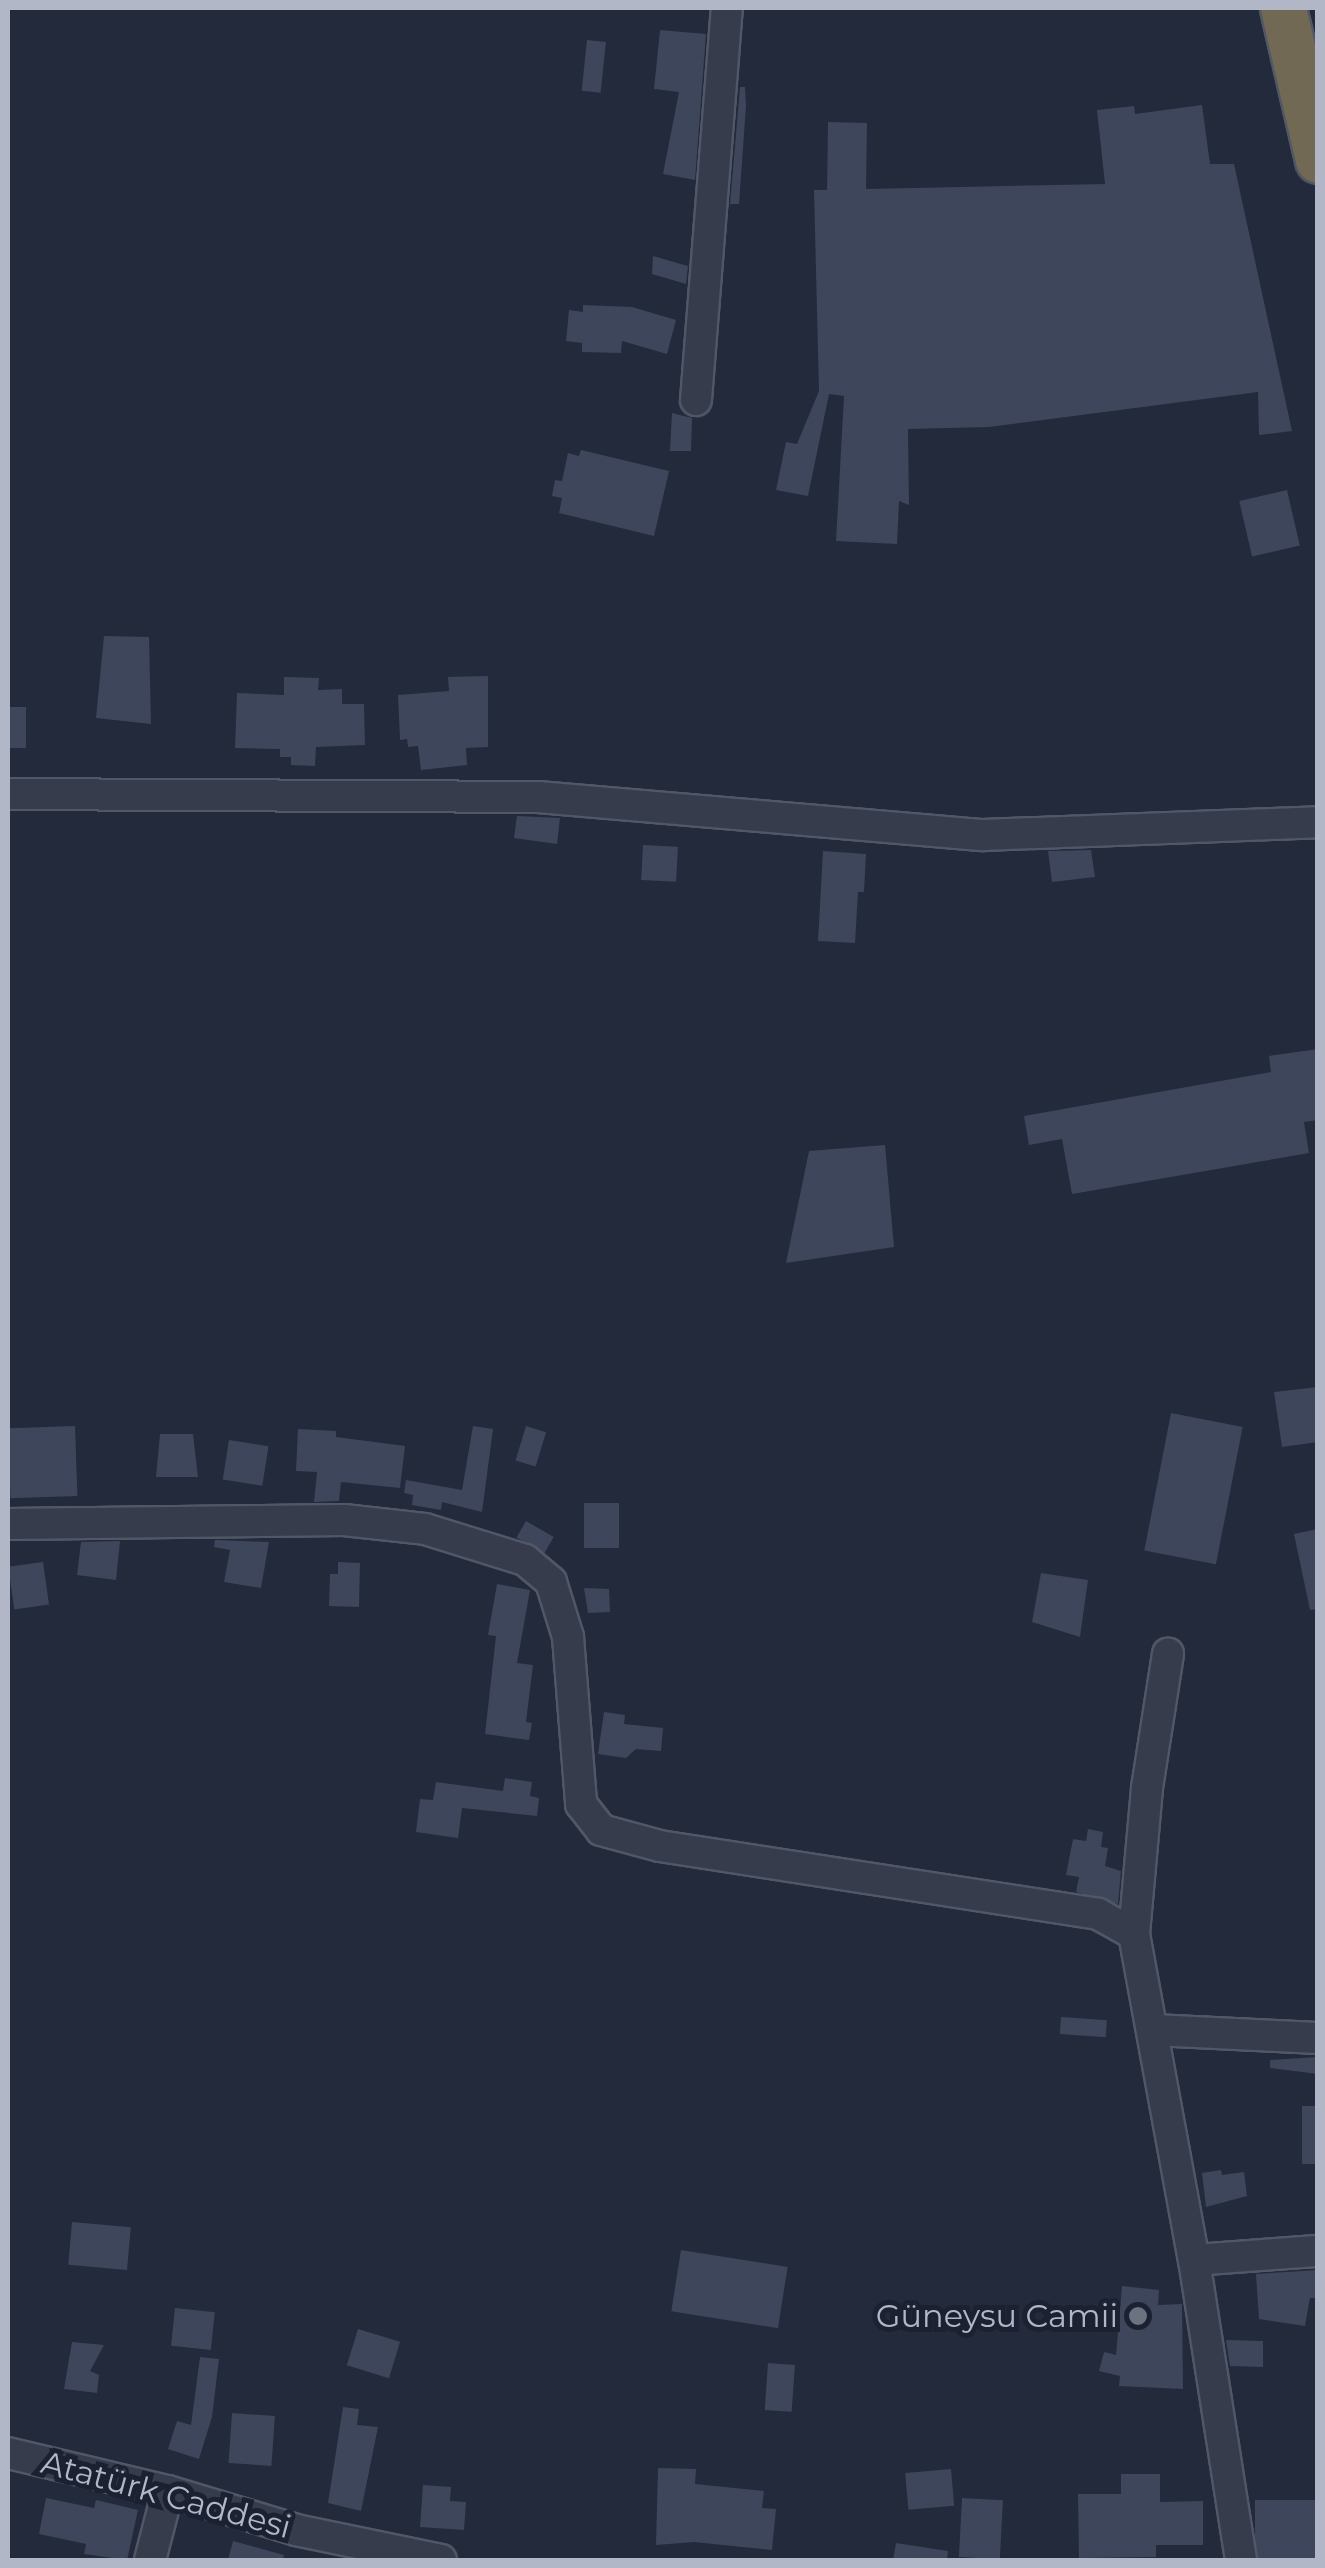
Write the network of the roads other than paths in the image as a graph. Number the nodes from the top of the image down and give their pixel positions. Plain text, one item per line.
1 (727, 8) edge
2 (1283, 8) edge
3 (1318, 160) edge
4 (696, 400) dead end
5 (8, 794) edge
6 (1318, 822) edge
7 (8, 1524) edge
8 (1168, 1654) dead end
9 (1134, 1934) junction
10 (1153, 2030) junction
11 (1318, 2038) edge
12 (1318, 2251) edge
13 (1194, 2260) junction
14 (8, 2452) edge
15 (168, 2491) junction
16 (296, 2530) junction
17 (150, 2560) edge
18 (307, 2560) edge
19 (441, 2560) edge
20 (1241, 2560) edge

1 - 4 street
2 - 3 highway
5 - 6 street
7 - 9 street
8 - 9 street
9 - 10 street
10 - 11 street
10 - 13 street
12 - 13 street
13 - 20 street
14 - 15 street, Atatürk Caddesi
15 - 16 street, Atatürk Caddesi
15 - 17 street
16 - 18 street
16 - 19 street, Atatürk Caddesi

